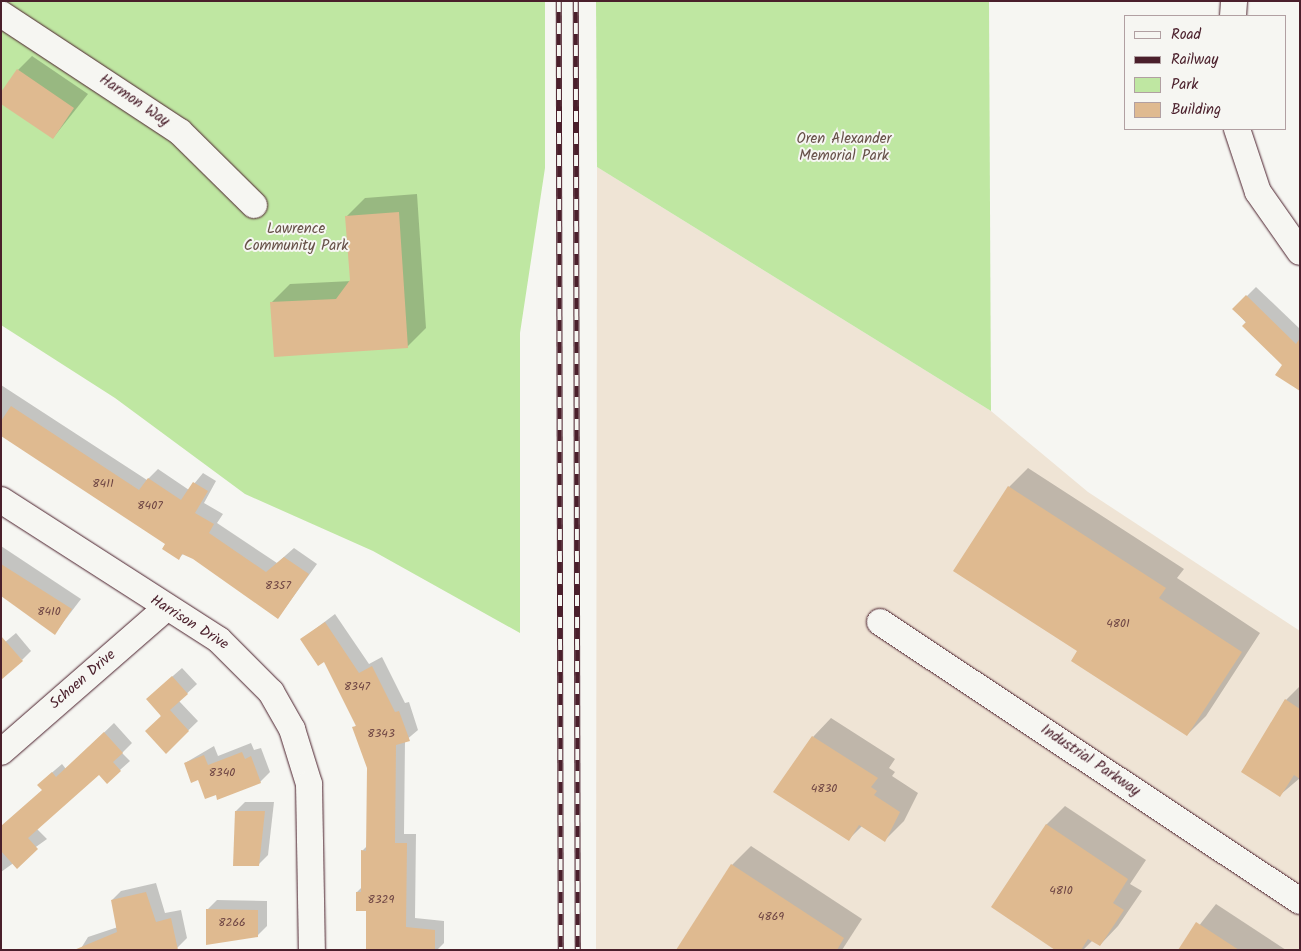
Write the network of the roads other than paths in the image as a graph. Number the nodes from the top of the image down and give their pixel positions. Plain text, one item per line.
1 (1234, 1) edge
2 (1, 14) edge
3 (1233, 15) edge
4 (1237, 130) edge
5 (254, 205) dead end
6 (1298, 250) edge
7 (1, 500) edge
8 (166, 609) junction
9 (880, 622) dead end
10 (1, 752) edge
11 (1300, 901) edge
12 (312, 950) edge

1 - 3 street
2 - 5 street, Harmon Way
4 - 6 street
7 - 8 street, Harrison Drive
8 - 10 street, Schoen Drive
8 - 12 street, Harrison Drive
9 - 11 street, Industrial Parkway

